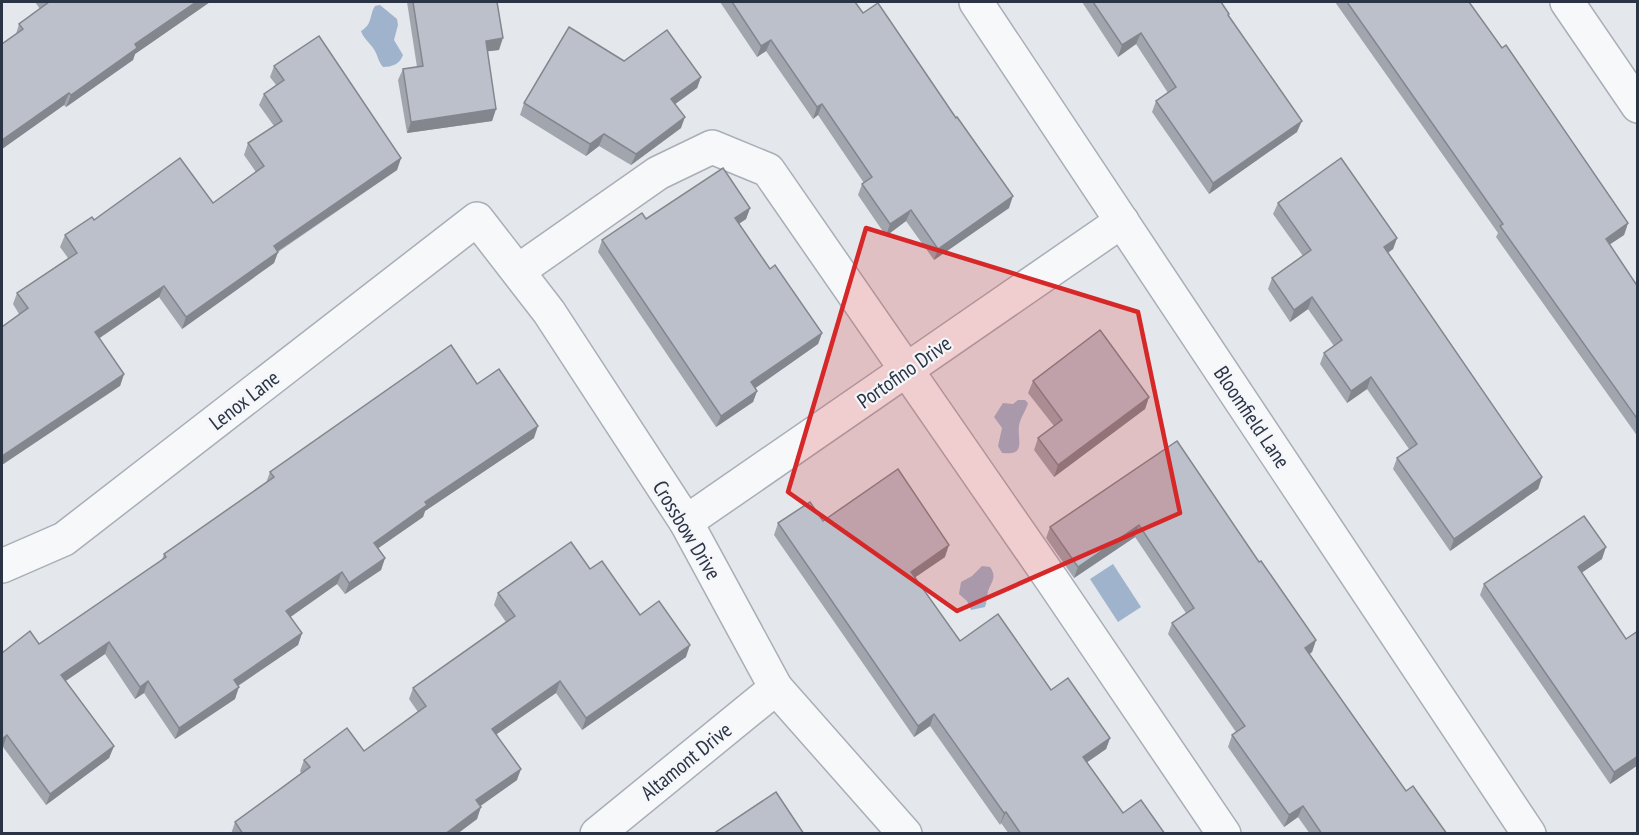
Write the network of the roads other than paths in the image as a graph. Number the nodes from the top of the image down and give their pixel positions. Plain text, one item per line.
1 (976, 2) edge
2 (1567, 2) edge
3 (1638, 106) edge
4 (477, 219) joint
5 (1122, 221) junction
6 (518, 271) junction
7 (906, 370) junction
8 (686, 522) junction
9 (2, 566) edge
10 (776, 688) junction
11 (597, 834) edge
12 (905, 834) edge
13 (1224, 834) edge
14 (1528, 834) edge

1 - 5 street, Bloomfield Lane
2 - 3 street
4 - 6 street, Crossbow Drive
4 - 9 street, Lenox Lane
5 - 7 street, Portofino Drive
5 - 14 street, Bloomfield Lane
6 - 7 street
6 - 8 street, Crossbow Drive
7 - 8 street, Portofino Drive
7 - 13 street
8 - 10 street, Crossbow Drive
10 - 11 street, Altamont Drive
10 - 12 street, Crossbow Drive

